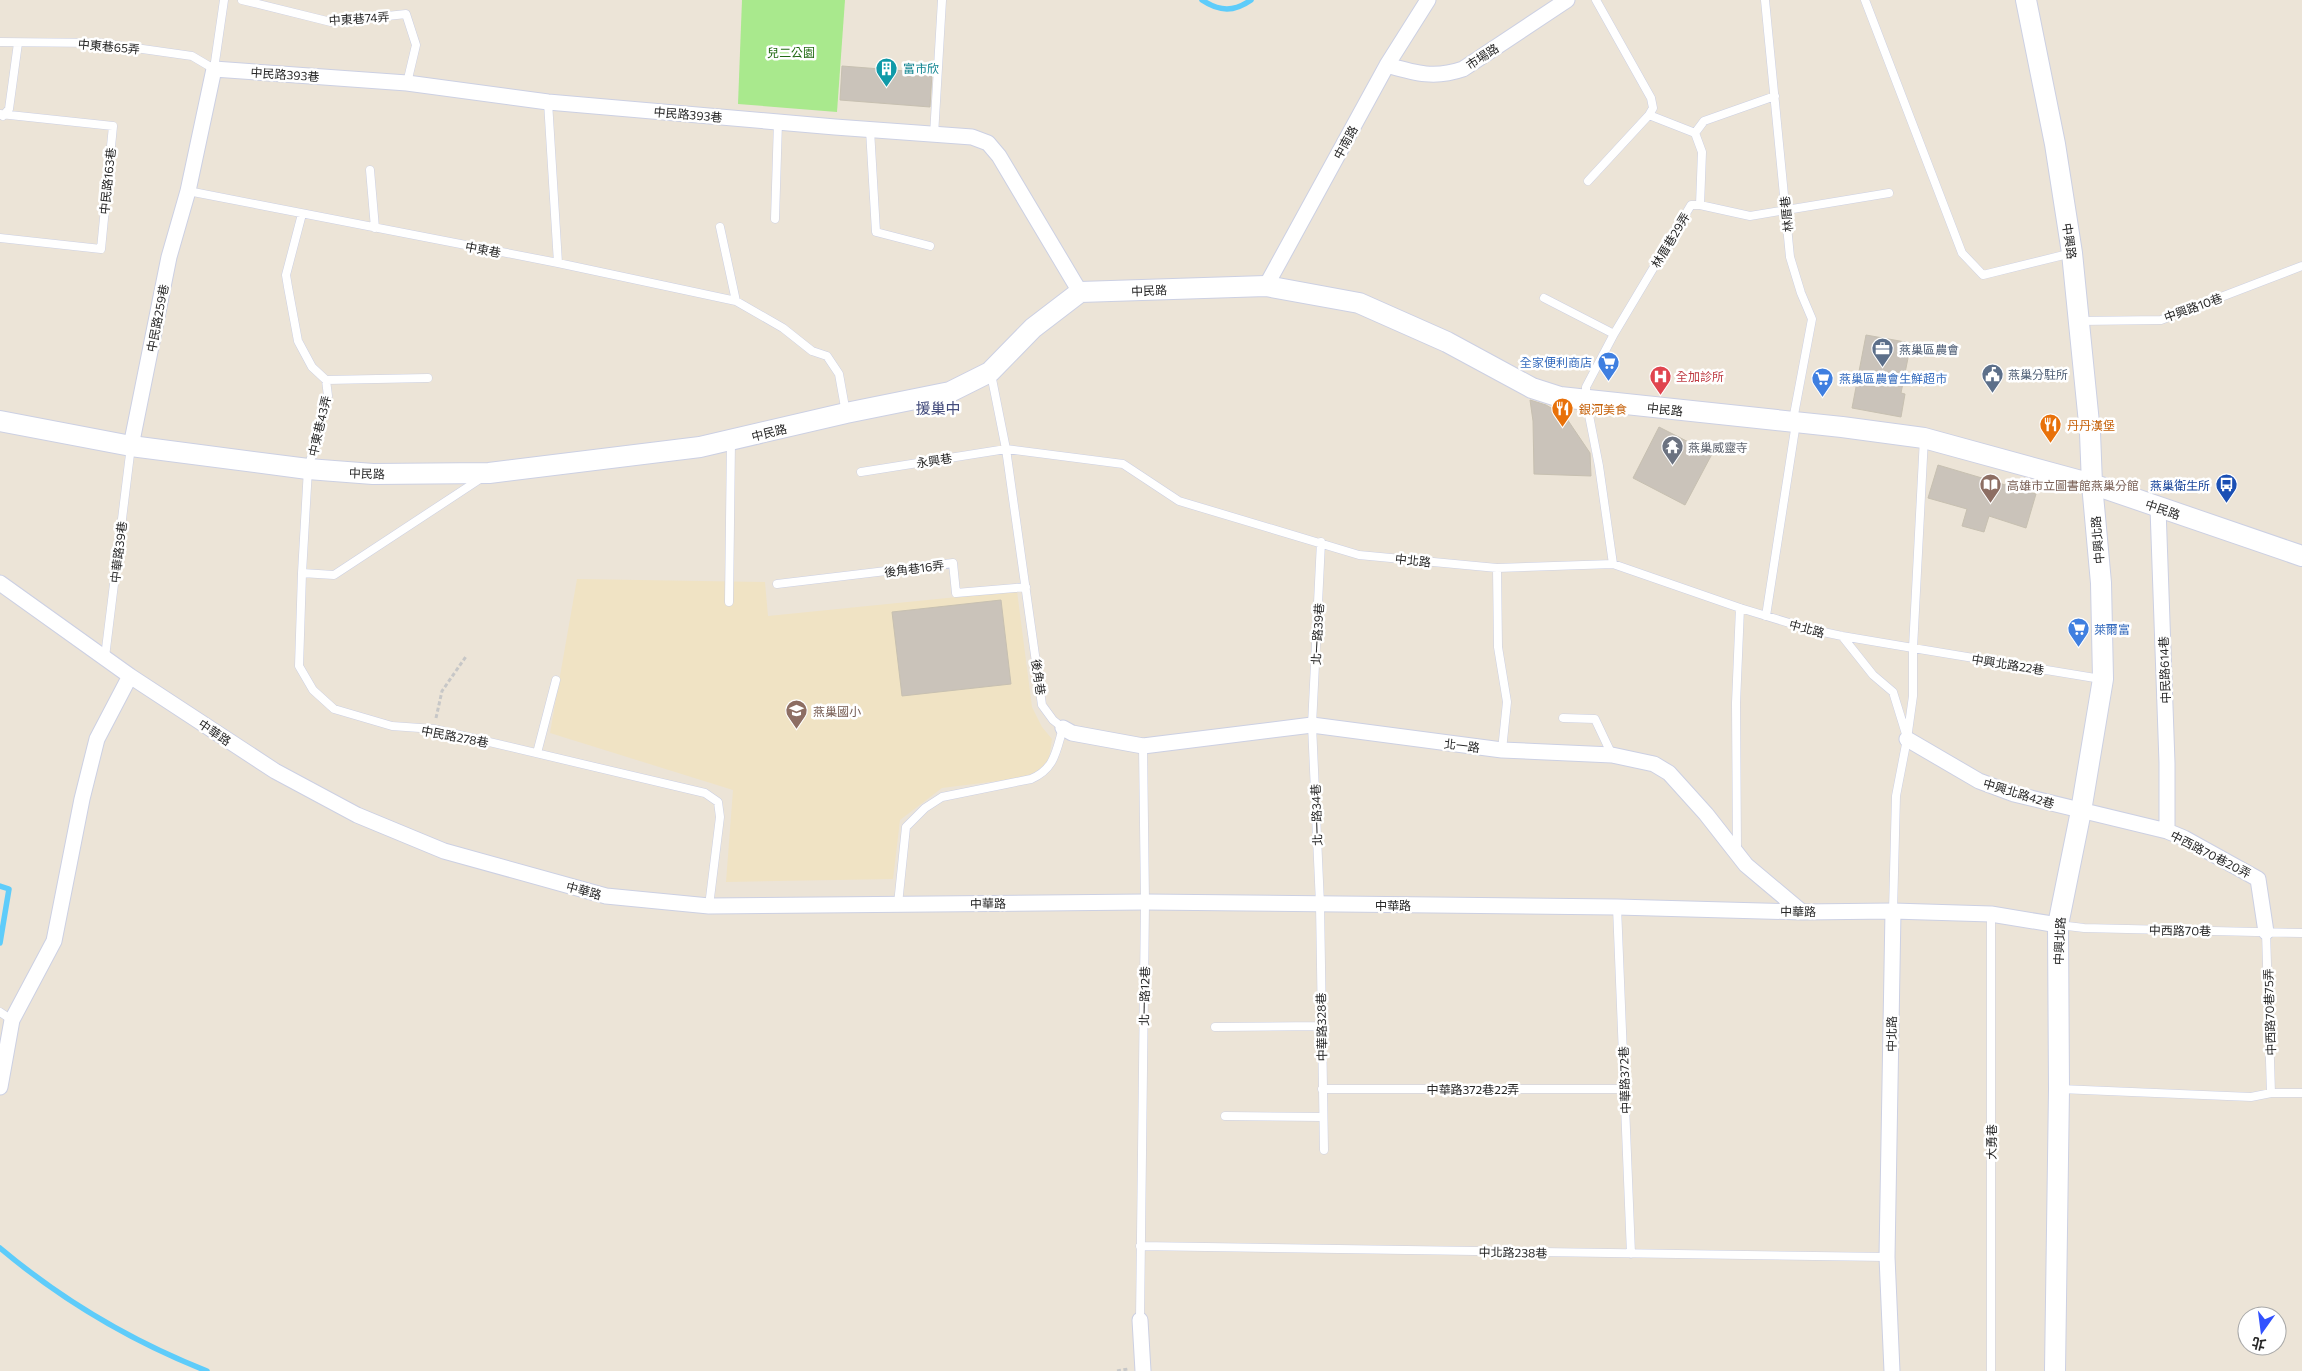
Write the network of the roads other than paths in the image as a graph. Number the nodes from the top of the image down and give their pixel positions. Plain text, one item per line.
1 (224, 0) edge
2 (242, 0) edge
3 (942, 0) edge
4 (1428, 0) edge
5 (1567, 0) edge
6 (1596, 0) edge
7 (1765, 0) edge
8 (1865, 0) edge
9 (2026, 0) edge
10 (0, 42) edge
11 (18, 43) junction
12 (1387, 65) junction
13 (214, 69) junction
14 (407, 83) junction
15 (1775, 96) junction
16 (548, 102) junction
17 (1649, 115) junction
18 (1, 116) edge
19 (778, 122) junction
20 (870, 130) junction
21 (1695, 133) junction
22 (934, 135) junction
23 (370, 170) dead end
24 (1588, 181) dead end
25 (188, 191) junction
26 (1889, 193) dead end
27 (1700, 205) junction
28 (1786, 210) junction
29 (302, 214) junction
30 (775, 219) dead end
31 (720, 227) dead end
32 (375, 228) junction
33 (0, 238) edge
34 (930, 246) dead end
35 (2072, 253) junction
36 (558, 263) junction
37 (2302, 266) edge
38 (1266, 286) junction
39 (1080, 292) junction
40 (1544, 298) dead end
41 (736, 301) junction
42 (2079, 321) junction
43 (1614, 334) junction
44 (990, 372) junction
45 (428, 378) dead end
46 (326, 380) junction
47 (1586, 400) junction
48 (846, 413) junction
49 (0, 421) edge
50 (1794, 423) junction
51 (1924, 438) junction
52 (731, 441) junction
53 (131, 446) junction
54 (1006, 449) junction
55 (308, 469) junction
56 (861, 472) dead end
57 (489, 473) junction
58 (2092, 484) junction
59 (2158, 508) junction
60 (1321, 542) junction
61 (2302, 556) edge
62 (1613, 564) junction
63 (1497, 568) junction
64 (302, 573) junction
65 (0, 583) edge
66 (777, 584) dead end
67 (1026, 587) junction
68 (729, 602) dead end
69 (1740, 608) junction
70 (1766, 616) junction
71 (1842, 636) junction
72 (1913, 648) junction
73 (105, 657) junction
74 (130, 676) junction
75 (2103, 679) junction
76 (556, 680) dead end
77 (1563, 718) dead end
78 (1312, 725) junction
79 (1063, 728) junction
80 (1908, 739) junction
81 (1143, 746) junction
82 (1502, 750) junction
83 (537, 753) junction
84 (1612, 755) junction
85 (2082, 811) junction
86 (2167, 832) junction
87 (1737, 853) junction
88 (1145, 902) junction
89 (898, 904) junction
90 (1320, 904) junction
91 (709, 906) junction
92 (1617, 907) junction
93 (1893, 911) junction
94 (1802, 912) junction
95 (1990, 914) junction
96 (2058, 925) junction
97 (2266, 932) junction
98 (2302, 933) edge
99 (6, 1016) edge
100 (1321, 1026) junction
101 (1215, 1027) dead end
102 (0, 1087) edge
103 (1322, 1089) junction
104 (1624, 1089) junction
105 (2059, 1089) junction
106 (2271, 1093) junction
107 (2302, 1093) edge
108 (1225, 1116) dead end
109 (1323, 1117) junction
110 (1324, 1150) dead end
111 (1140, 1246) junction
112 (1632, 1254) junction
113 (1887, 1257) junction
114 (1140, 1320) joint
115 (1143, 1371) edge
116 (1892, 1371) edge
117 (1991, 1371) edge
118 (2055, 1371) edge

1 - 13 lane
2 - 14 lane, 中東巷74弄
3 - 22 lane
4 - 12 street, 中南路
5 - 12 street, 市場路
6 - 17 lane
7 - 15 lane, 林厝巷
8 - 35 lane
9 - 35 street, 中興路
10 - 11 lane, 中東巷65弄
11 - 13 lane, 中東巷65弄
11 - 18 lane
12 - 38 street, 中南路
13 - 14 street, 中民路393巷
13 - 25 street
14 - 16 street, 中民路393巷
15 - 21 lane
15 - 28 lane, 林厝巷
16 - 19 street, 中民路393巷
16 - 36 lane
17 - 21 lane
17 - 24 lane
18 - 33 lane, 中民路163巷
19 - 20 street, 中民路393巷
19 - 30 lane
20 - 22 street, 中民路393巷
20 - 34 lane
21 - 27 lane, 林厝巷29弄
22 - 39 street, 中民路393巷
23 - 32 lane
25 - 29 lane, 中東巷
25 - 53 street, 中民路259巷
26 - 28 lane
27 - 28 lane
27 - 43 lane, 林厝巷29弄
28 - 50 lane, 林厝巷
29 - 32 lane, 中東巷
29 - 46 lane, 中東巷43弄
31 - 41 lane
32 - 36 lane, 中東巷
35 - 42 street, 中興路
36 - 41 lane, 中東巷
37 - 42 lane, 中興路10巷
38 - 39 street, 中民路
38 - 47 street, 中民路
39 - 44 street, 中民路
40 - 43 lane
41 - 48 lane, 中東巷
42 - 58 street, 中興路
43 - 47 lane, 林厝巷29弄
44 - 48 street, 中民路
44 - 54 lane, 後角巷
45 - 46 lane
46 - 55 lane, 中東巷43弄
47 - 50 street, 中民路
47 - 62 lane
48 - 52 street, 中民路
49 - 53 street, 中民路
50 - 51 street, 中民路
50 - 70 lane, 林厝巷
51 - 58 street, 中民路
51 - 72 lane
52 - 57 street, 中民路
52 - 68 lane
53 - 55 street, 中民路
53 - 73 lane, 中華路39巷
54 - 56 lane, 永興巷
54 - 60 lane, 中北路
54 - 67 lane, 後角巷
55 - 57 street, 中民路
55 - 64 lane, 中民路278巷
57 - 64 lane
58 - 59 street, 中民路
58 - 75 street, 中興北路
59 - 61 street, 中民路
59 - 86 street, 中民路614巷
60 - 63 lane, 中北路
60 - 78 lane, 北一路39巷
62 - 63 lane, 中北路
62 - 69 lane, 中北路
63 - 82 lane
64 - 83 lane, 中民路278巷
65 - 73 street, 中華路
66 - 67 lane, 後角巷16弄
67 - 79 lane, 後角巷
69 - 70 lane, 中北路
69 - 87 lane
70 - 71 lane, 中北路
71 - 72 lane, 中北路
71 - 80 lane
72 - 75 lane, 中興北路22巷
72 - 80 lane, 中北路
73 - 74 street, 中華路
74 - 91 street, 中華路
74 - 99 street
75 - 85 street, 中興北路
76 - 83 lane
77 - 84 lane
78 - 81 street, 北一路
78 - 82 street, 北一路
78 - 90 lane, 北一路34巷
79 - 81 street, 北一路
79 - 89 lane
80 - 85 street, 中興北路42巷
80 - 93 lane, 中北路
81 - 88 lane, 北一路12巷
82 - 84 street, 北一路
83 - 91 lane, 中民路278巷
84 - 87 street, 北一路
85 - 86 street, 中西路70巷20弄
85 - 96 street, 中興北路
86 - 97 street, 中西路70巷20弄
87 - 94 street, 北一路
88 - 89 street, 中華路
88 - 90 street, 中華路
88 - 111 lane, 北一路12巷
89 - 91 street, 中華路
90 - 92 street, 中華路
90 - 100 lane, 中華路328巷
92 - 94 street, 中華路
92 - 104 lane, 中華路372巷
93 - 94 street, 中華路
93 - 95 street, 中華路
93 - 113 street, 中北路
95 - 96 street, 中華路
95 - 117 lane, 大勇巷
96 - 97 lane, 中西路70巷
96 - 105 street, 中興北路
97 - 98 lane, 中西路70巷
97 - 106 lane, 中西路70巷75弄
99 - 102 street
100 - 101 lane
100 - 103 lane, 中華路328巷
103 - 104 lane, 中華路372巷22弄
103 - 109 lane, 中華路328巷
104 - 112 lane, 中華路372巷
105 - 106 lane
105 - 118 street, 中興北路
106 - 107 lane
108 - 109 lane
109 - 110 lane, 中華路328巷
111 - 112 lane, 中北路238巷
111 - 114 lane, 北一路12巷
112 - 113 lane, 中北路238巷
113 - 116 street, 中北路
114 - 115 street

